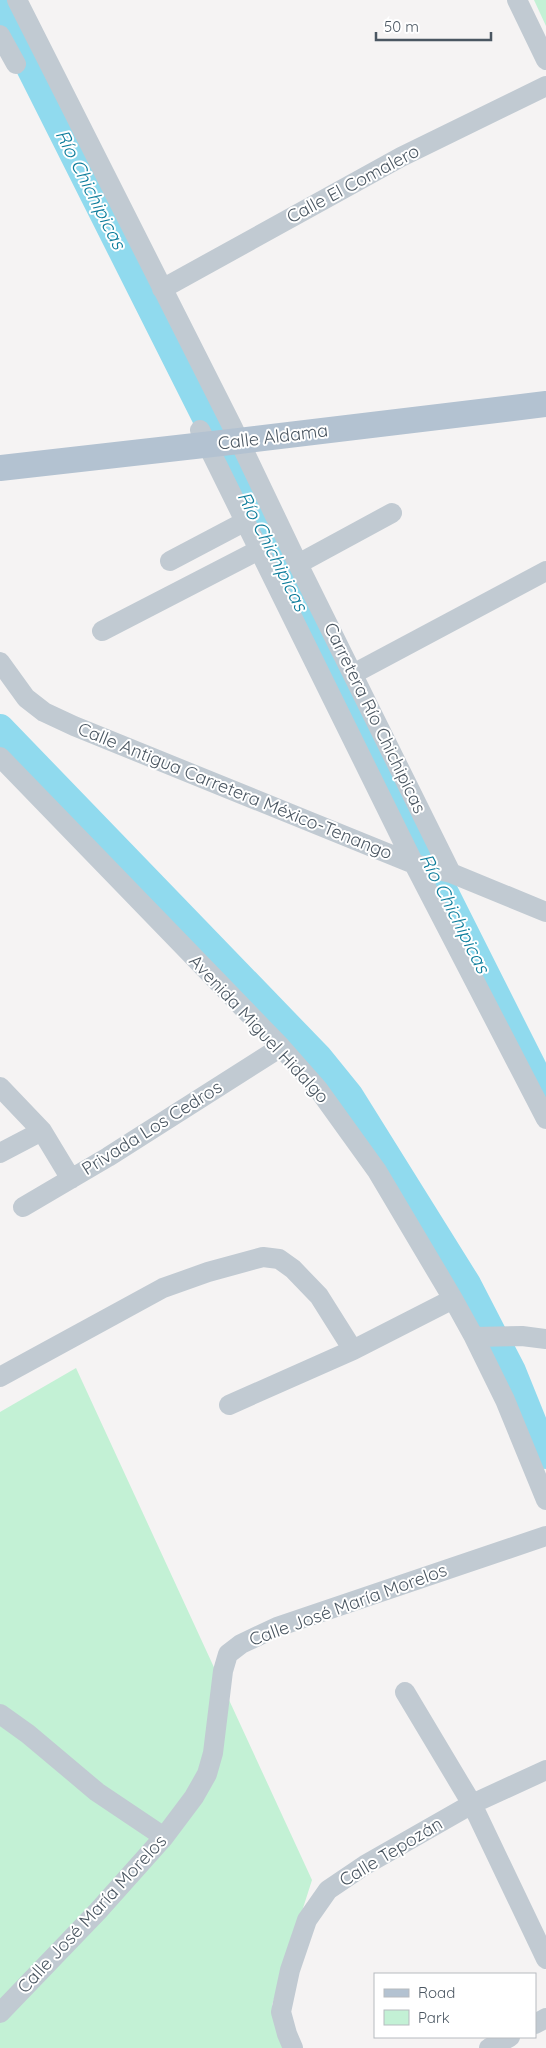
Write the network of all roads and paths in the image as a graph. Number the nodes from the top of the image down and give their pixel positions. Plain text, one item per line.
1 (17, 0) edge
2 (518, 0) edge
3 (0, 35) edge
4 (546, 60) edge
5 (16, 64) dead end
6 (546, 86) edge
7 (162, 289) junction
8 (546, 389) edge
9 (546, 404) edge
10 (235, 434) junction
11 (203, 437) junction
12 (0, 450) edge
13 (0, 468) edge
14 (392, 514) dead end
15 (244, 522) junction
16 (259, 550) junction
17 (170, 561) dead end
18 (298, 564) junction
19 (546, 571) edge
20 (102, 631) dead end
21 (0, 662) edge
22 (352, 674) junction
23 (0, 757) edge
24 (416, 864) junction
25 (446, 871) junction
26 (546, 912) edge
27 (281, 1047) junction
28 (0, 1088) edge
29 (546, 1119) edge
30 (42, 1130) junction
31 (0, 1153) edge
32 (71, 1179) junction
33 (23, 1207) dead end
34 (453, 1299) junction
35 (486, 1337) junction
36 (546, 1339) edge
37 (353, 1350) junction
38 (0, 1377) edge
39 (229, 1405) dead end
40 (546, 1500) edge
41 (546, 1536) edge
42 (404, 1692) dead end
43 (0, 1714) edge
44 (546, 1770) edge
45 (472, 1804) junction
46 (164, 1837) junction
47 (546, 1959) edge
48 (0, 2012) edge
49 (508, 2038) edge
50 (293, 2048) edge
51 (489, 2048) edge

1 - 7 street, Carretera Río Chichipicas
2 - 4 street
3 - 5 street
6 - 7 street, Calle El Comalero
7 - 10 street, Carretera Río Chichipicas
8 - 10 main road, Calle Aldama
9 - 10 main road, Calle Aldama
10 - 11 main road, Calle Aldama
10 - 18 street, Carretera Río Chichipicas
11 - 12 main road, Calle Aldama
11 - 13 main road, Calle Aldama
11 - 15 street
14 - 18 street
15 - 16 street
15 - 17 street
16 - 20 street
16 - 24 street
18 - 22 street, Carretera Río Chichipicas
19 - 22 street
21 - 24 street, Calle Antigua Carretera México-Tenango
22 - 25 street, Carretera Río Chichipicas
23 - 27 street, Avenida Miguel Hidalgo
24 - 25 street, Calle Antigua Carretera México-Tenango
24 - 29 street
25 - 26 street, Calle Antigua Carretera México-Tenango
27 - 32 street, Privada Los Cedros
27 - 34 street, Avenida Miguel Hidalgo
28 - 30 street, Privada Los Cedros
30 - 31 street
30 - 32 street, Privada Los Cedros
32 - 33 street
34 - 35 street, Avenida Miguel Hidalgo
34 - 37 street
35 - 36 street
35 - 40 street, Avenida Miguel Hidalgo
37 - 38 street
37 - 39 street
41 - 46 street, Calle José María Morelos
42 - 45 street
43 - 46 street
44 - 45 street, Calle Tepozán
45 - 47 street
45 - 50 street, Calle Tepozán
46 - 48 street, Calle José María Morelos
49 - 51 street

